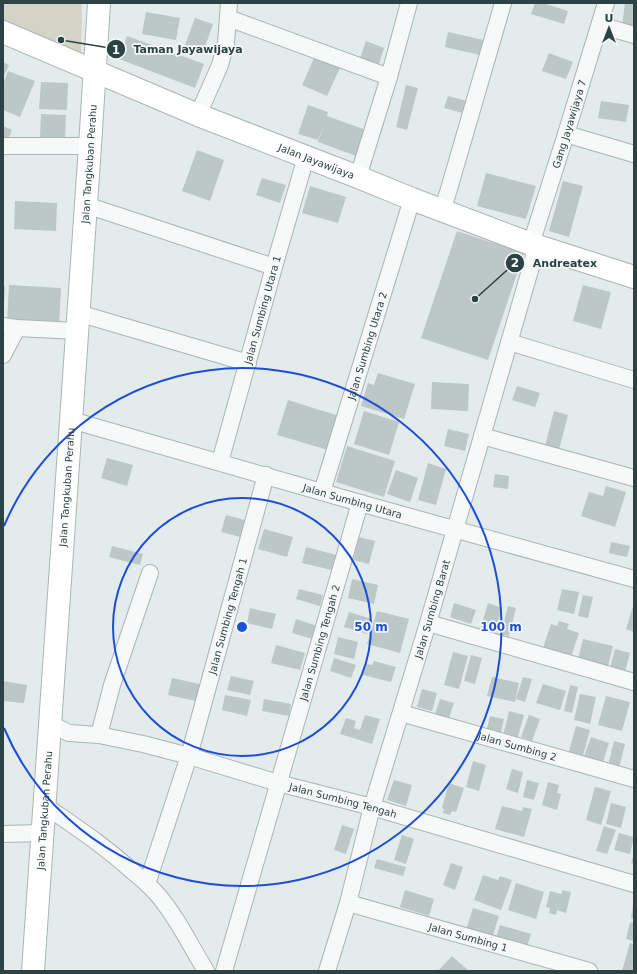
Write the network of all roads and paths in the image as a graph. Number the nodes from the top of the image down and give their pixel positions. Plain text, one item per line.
1 (99, 3) edge
2 (503, 3) edge
3 (606, 3) edge
4 (404, 4) edge
5 (228, 10) edge
6 (600, 25) junction
7 (3, 32) edge
8 (634, 35) edge
9 (94, 70) junction
10 (389, 76) junction
11 (198, 115) junction
12 (566, 134) junction
13 (3, 146) edge
14 (90, 146) junction
15 (634, 154) edge
16 (306, 157) junction
17 (358, 177) junction
18 (412, 199) junction
19 (86, 205) junction
20 (442, 211) junction
21 (534, 245) junction
22 (274, 267) junction
23 (634, 277) edge
24 (78, 322) junction
25 (10, 327) edge
26 (509, 342) junction
27 (3, 355) edge
28 (248, 363) junction
29 (634, 380) edge
30 (72, 420) junction
31 (482, 436) junction
32 (220, 462) junction
33 (266, 476) junction
34 (634, 478) edge
35 (322, 492) junction
36 (360, 503) junction
37 (455, 529) junction
38 (150, 573) dead end
39 (634, 578) edge
40 (428, 623) junction
41 (634, 682) edge
42 (401, 713) junction
43 (51, 724) junction
44 (99, 735) junction
45 (189, 756) junction
46 (634, 779) edge
47 (278, 783) junction
48 (44, 805) junction
49 (372, 807) junction
50 (42, 833) junction
51 (3, 834) edge
52 (147, 884) junction
53 (634, 884) edge
54 (348, 903) junction
55 (33, 971) edge
56 (206, 971) edge
57 (224, 971) edge
58 (327, 971) edge
59 (589, 971) edge

1 - 9 main road, Jalan Tangkuban Perahu
2 - 20 street
3 - 6 street, Gang Jayawijaya 7
4 - 10 street
5 - 10 street
5 - 11 street
6 - 8 street
6 - 12 street, Gang Jayawijaya 7
7 - 9 main road, Jalan Jayawijaya
9 - 11 main road, Jalan Jayawijaya
9 - 14 main road, Jalan Tangkuban Perahu
10 - 17 street
11 - 16 main road, Jalan Jayawijaya
12 - 15 street
12 - 21 street, Gang Jayawijaya 7
13 - 14 street
14 - 19 main road, Jalan Tangkuban Perahu
16 - 17 main road, Jalan Jayawijaya
16 - 22 street, Jalan Sumbing Utara 1
17 - 18 main road, Jalan Jayawijaya
18 - 20 main road, Jalan Jayawijaya
18 - 35 street, Jalan Sumbing Utara 2
19 - 22 street
19 - 24 main road, Jalan Tangkuban Perahu
20 - 21 main road, Jalan Jayawijaya
21 - 23 main road, Jalan Jayawijaya
21 - 26 street, Jalan Sumbing Barat
22 - 28 street, Jalan Sumbing Utara 1
24 - 25 street
24 - 28 street
24 - 30 main road, Jalan Tangkuban Perahu
25 - 27 street
26 - 29 street
26 - 31 street, Jalan Sumbing Barat
28 - 32 street, Jalan Sumbing Utara 1
30 - 32 street, Jalan Sumbing Utara
30 - 43 main road, Jalan Tangkuban Perahu
31 - 34 street
31 - 37 street, Jalan Sumbing Barat
32 - 33 street, Jalan Sumbing Utara
33 - 35 street, Jalan Sumbing Utara
33 - 45 street, Jalan Sumbing Tengah 1
35 - 36 street, Jalan Sumbing Utara
36 - 37 street, Jalan Sumbing Utara
36 - 47 street, Jalan Sumbing Tengah 2
37 - 39 street, Jalan Sumbing Utara
37 - 40 street, Jalan Sumbing Barat
38 - 44 street
40 - 41 street
40 - 42 street, Jalan Sumbing Barat
42 - 46 street, Jalan Sumbing 2
42 - 49 street, Jalan Sumbing Barat
43 - 44 street, Jalan Sumbing Tengah
43 - 48 main road, Jalan Tangkuban Perahu
44 - 45 street, Jalan Sumbing Tengah
45 - 47 street, Jalan Sumbing Tengah
45 - 52 street, Jalan Sumbing Tengah 1
47 - 49 street, Jalan Sumbing Tengah
47 - 57 street, Jalan Sumbing Tengah 2
48 - 50 main road, Jalan Tangkuban Perahu
48 - 52 street
49 - 53 street, Jalan Sumbing Tengah
49 - 54 street, Jalan Sumbing Barat
50 - 51 street
50 - 55 main road, Jalan Tangkuban Perahu
52 - 56 street
54 - 58 street, Jalan Sumbing Barat
54 - 59 street, Jalan Sumbing 1

